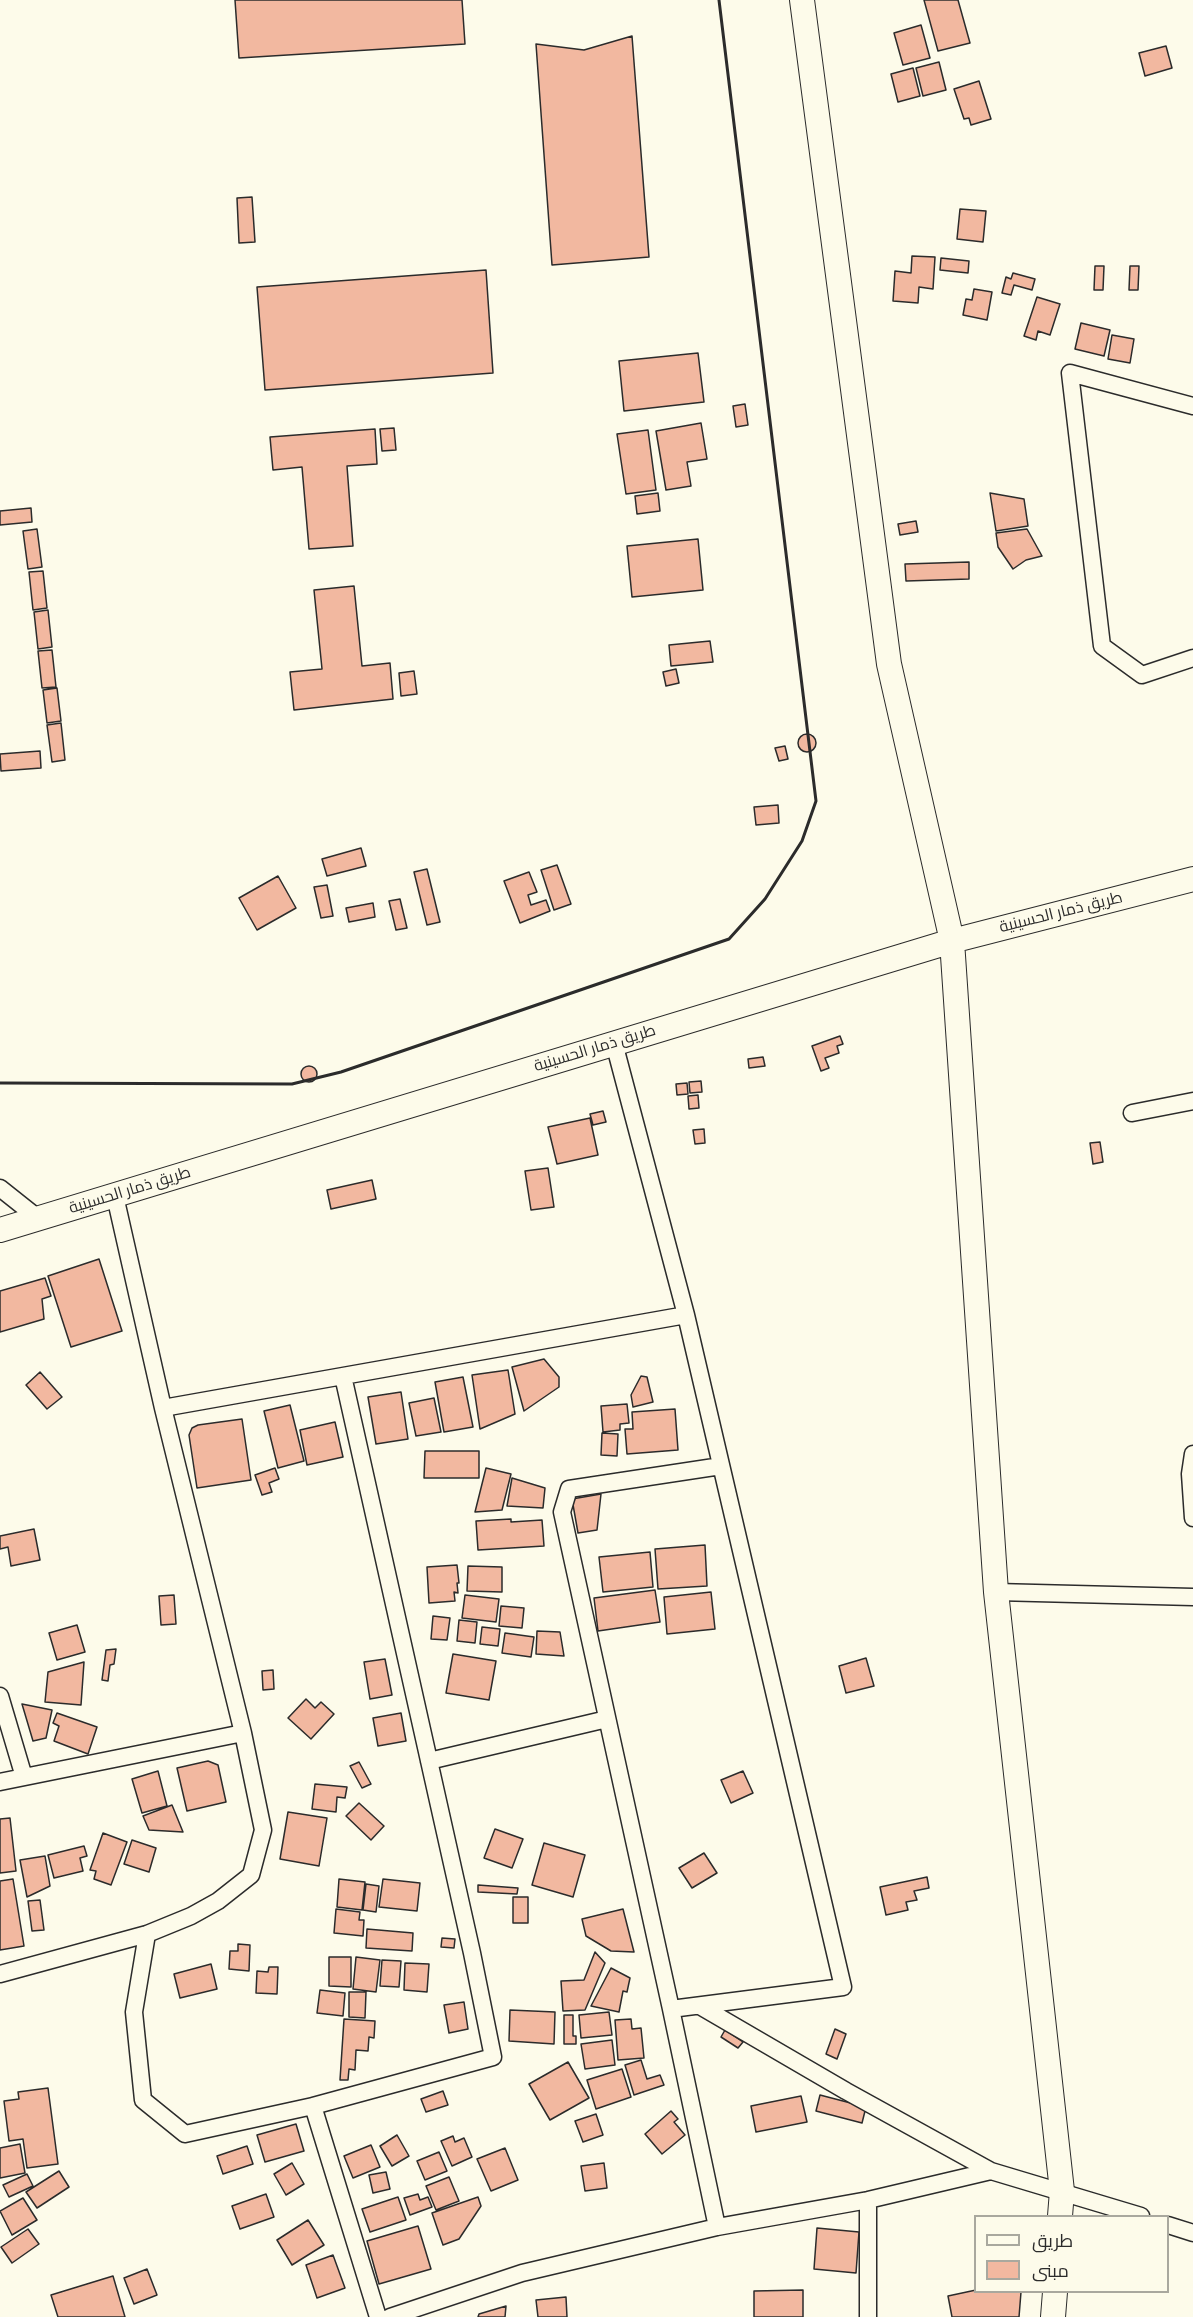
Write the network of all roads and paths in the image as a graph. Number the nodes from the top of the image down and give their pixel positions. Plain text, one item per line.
1 (802, 0) edge
2 (1193, 406) edge
3 (1193, 658) edge
4 (1192, 881) edge
5 (952, 941) junction
6 (614, 1043) junction
7 (1193, 1101) edge
8 (1132, 1113) dead end
9 (0, 1188) edge
10 (115, 1196) junction
11 (39, 1219) junction
12 (0, 1230) edge
13 (686, 1315) junction
14 (343, 1376) junction
15 (163, 1408) junction
16 (1193, 1454) edge
17 (721, 1466) junction
18 (1193, 1518) edge
19 (996, 1592) junction
20 (1193, 1597) edge
21 (0, 1696) edge
22 (607, 1719) junction
23 (243, 1733) junction
24 (429, 1761) junction
25 (24, 1777) junction
26 (0, 1782) edge
27 (147, 1934) junction
28 (0, 1974) edge
29 (700, 2006) junction
30 (671, 2009) junction
31 (313, 2106) junction
32 (991, 2171) junction
33 (1062, 2191) junction
34 (868, 2200) junction
35 (1060, 2215) edge
36 (1135, 2215) edge
37 (1169, 2226) edge
38 (717, 2227) junction
39 (1193, 2233) edge
40 (1055, 2293) edge
41 (378, 2317) edge
42 (390, 2317) edge
43 (868, 2317) edge
44 (1053, 2317) edge

1 - 5 street
2 - 3 street
4 - 5 street, طريق ذمار الحسينية
5 - 6 street, طريق ذمار الحسينية
5 - 19 street
6 - 10 street, طريق ذمار الحسينية
6 - 13 street
7 - 8 street
9 - 11 street
10 - 11 street, طريق ذمار الحسينية
10 - 15 street
11 - 12 street, طريق ذمار الحسينية
13 - 14 street
13 - 17 street
14 - 15 street
14 - 24 street
15 - 23 street
16 - 18 street
17 - 22 street
17 - 29 street
19 - 20 street
19 - 33 street
21 - 25 street
22 - 24 street
22 - 30 street
23 - 25 street
23 - 27 street
24 - 31 street
25 - 26 street
27 - 28 street
27 - 31 street
29 - 30 street
29 - 32 street
30 - 38 street
31 - 41 street
32 - 33 street
32 - 34 street
33 - 35 street
33 - 36 street
34 - 38 street
34 - 43 street
37 - 39 street
38 - 42 street
40 - 44 street

